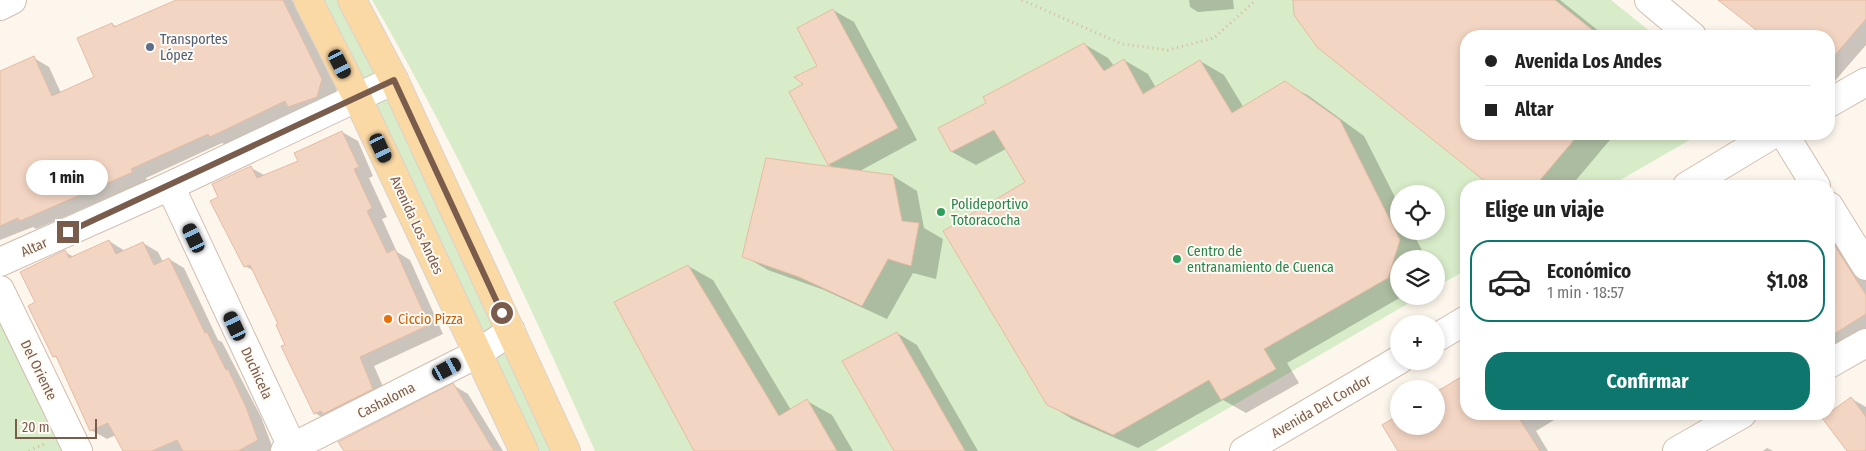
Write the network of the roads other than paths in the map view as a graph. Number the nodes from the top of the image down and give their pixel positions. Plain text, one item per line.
1 (12, 0) edge
2 (308, 0) edge
3 (352, 0) edge
4 (1649, 0) edge
5 (0, 6) edge
6 (1685, 30) edge
7 (394, 80) junction
8 (1866, 82) edge
9 (357, 97) junction
10 (1835, 100) edge
11 (1764, 140) edge
12 (1788, 140) edge
13 (1697, 180) edge
14 (1812, 180) edge
15 (170, 186) junction
16 (1835, 216) edge
17 (0, 262) edge
18 (1866, 266) edge
19 (0, 290) edge
20 (1460, 324) edge
21 (511, 331) junction
22 (1445, 333) edge
23 (1866, 343) edge
24 (477, 354) junction
25 (1835, 361) edge
26 (1390, 365) edge
27 (1731, 420) edge
28 (290, 450) edge
29 (78, 451) edge
30 (524, 451) edge
31 (566, 451) edge
32 (1244, 451) edge
33 (1677, 451) edge

1 - 5 street
2 - 9 main road, Avenida Los Andes
3 - 7 main road
4 - 6 street
7 - 9 street, Altar
7 - 21 main road
8 - 10 street
9 - 15 street, Altar
9 - 24 main road, Avenida Los Andes
11 - 13 street
12 - 14 street
15 - 17 street, Altar
15 - 28 street, Duchicela
16 - 18 street
19 - 29 street, Del Oriente
20 - 22 street
21 - 24 street, Cashaloma
21 - 31 main road
23 - 25 street
24 - 28 street, Cashaloma
24 - 30 main road, Avenida Los Andes
26 - 32 street, Avenida Del Condor
27 - 33 street

